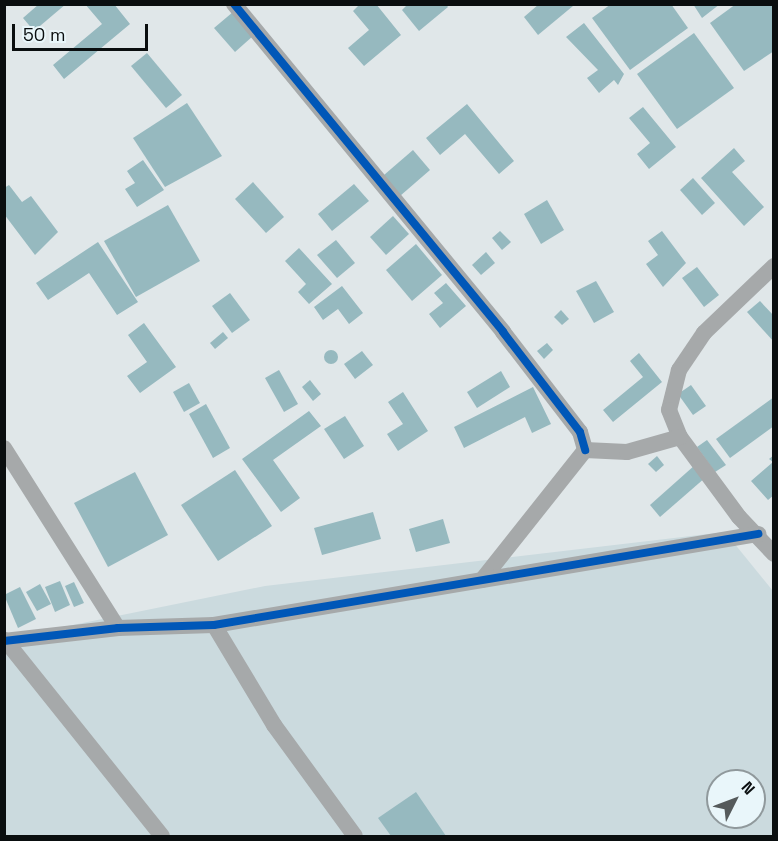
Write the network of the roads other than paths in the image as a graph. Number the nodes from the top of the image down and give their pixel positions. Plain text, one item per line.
1 (234, 4) edge
2 (774, 266) edge
3 (680, 437) junction
4 (4, 448) edge
5 (585, 450) junction
6 (758, 534) junction
7 (774, 554) edge
8 (482, 580) junction
9 (214, 625) junction
10 (118, 628) junction
11 (5, 640) edge
12 (162, 837) edge
13 (355, 837) edge

1 - 5 street
2 - 3 street
3 - 5 street
3 - 6 street
4 - 10 street
5 - 8 street
6 - 7 street
6 - 8 street
8 - 9 street
9 - 10 street
9 - 13 street
10 - 11 street
11 - 12 street

